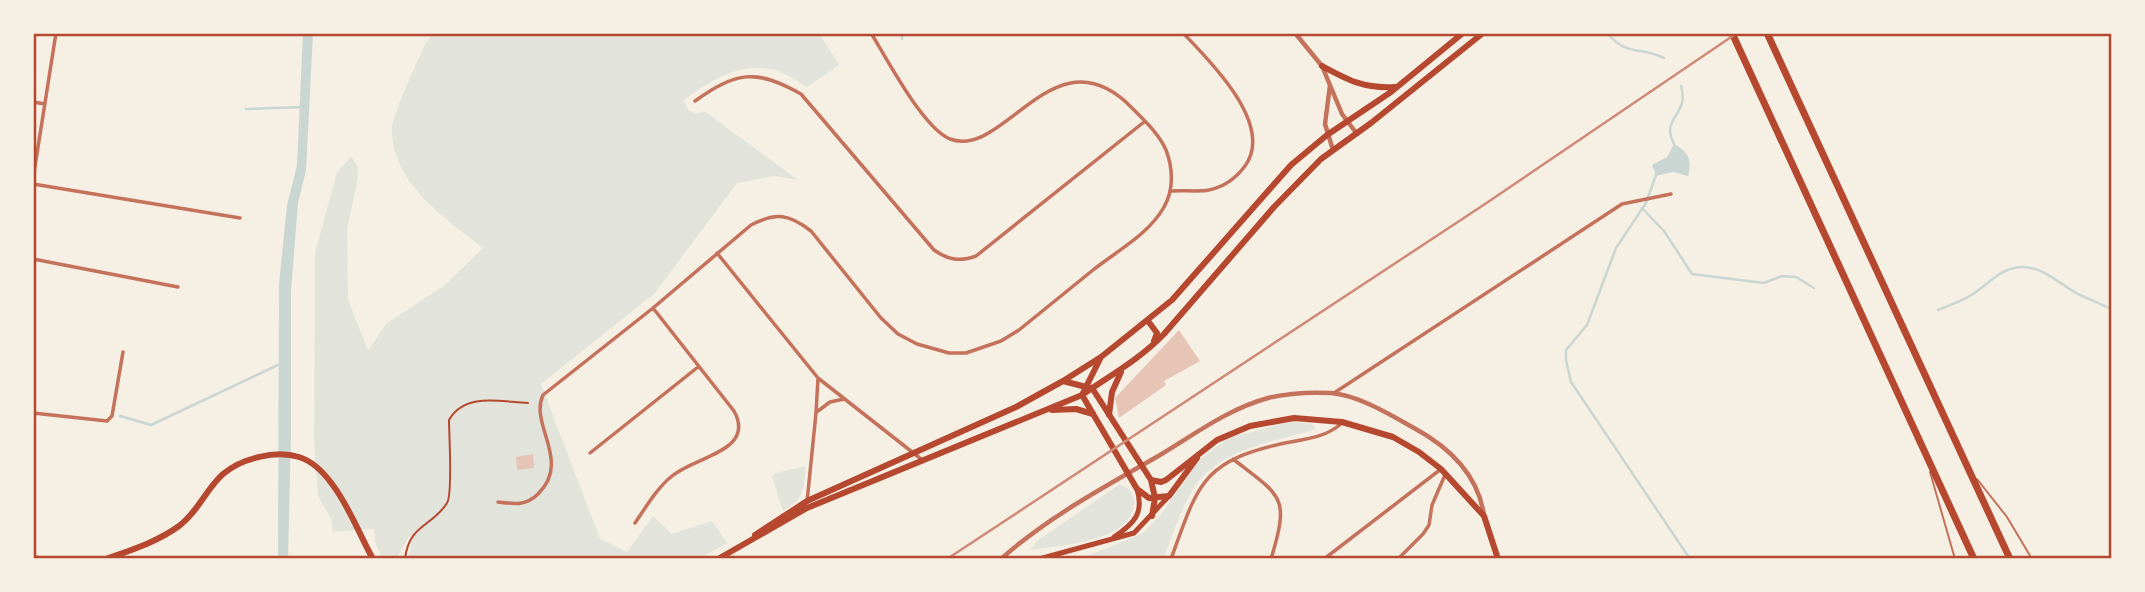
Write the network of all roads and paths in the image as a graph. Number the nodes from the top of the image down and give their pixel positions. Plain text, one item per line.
1 (55, 33) edge
2 (871, 33) edge
3 (1183, 33) edge
4 (1295, 33) edge
5 (1463, 33) edge
6 (1483, 33) edge
7 (1732, 33) edge
8 (1767, 33) edge
9 (1322, 66) junction
10 (1330, 84) junction
11 (1396, 87) junction
12 (33, 102) edge
13 (695, 102) dead end
14 (45, 104) junction
15 (1145, 121) junction
16 (1348, 123) junction
17 (1357, 134) junction
18 (1327, 135) junction
19 (1333, 150) junction
20 (33, 182) edge
21 (1171, 191) junction
22 (1671, 194) dead end
23 (240, 218) dead end
24 (717, 253) junction
25 (33, 258) edge
26 (178, 287) dead end
27 (653, 309) junction
28 (1148, 321) junction
29 (1147, 351) junction
30 (123, 352) dead end
31 (1101, 357) junction
32 (698, 367) junction
33 (1121, 370) junction
34 (818, 378) junction
35 (1063, 381) junction
36 (1089, 388) junction
37 (1334, 393) junction
38 (1082, 395) junction
39 (844, 399) junction
40 (528, 403) dead end
41 (1047, 411) junction
42 (33, 413) edge
43 (816, 413) junction
44 (1093, 414) junction
45 (1109, 415) junction
46 (1342, 422) junction
47 (1202, 450) junction
48 (590, 453) dead end
49 (914, 453) junction
50 (1926, 458) junction
51 (1233, 459) junction
52 (923, 460) junction
53 (1443, 471) junction
54 (1973, 473) junction
55 (1149, 477) junction
56 (1136, 487) junction
57 (1168, 496) junction
58 (1155, 498) junction
59 (498, 502) dead end
60 (807, 504) junction
61 (1152, 516) junction
62 (1484, 516) junction
63 (635, 523) dead end
64 (1112, 538) junction
65 (33, 558) edge
66 (39, 559) edge
67 (106, 559) edge
68 (373, 559) edge
69 (405, 559) edge
70 (718, 559) edge
71 (1001, 559) edge
72 (1039, 559) edge
73 (1171, 559) edge
74 (1271, 559) edge
75 (1324, 559) edge
76 (1398, 559) edge
77 (1498, 559) edge
78 (1955, 559) edge
79 (1974, 559) edge
80 (2010, 559) edge
81 (2032, 559) edge

1 - 14 street
2 - 15 street
3 - 21 street
4 - 9 street
5 - 11 main road
6 - 17 main road
7 - 50 highway
8 - 54 highway
9 - 10 street
9 - 11 main road
10 - 16 street
10 - 18 street
11 - 16 main road
12 - 14 street
13 - 15 street
14 - 20 street
15 - 21 street
16 - 17 street
16 - 18 main road
17 - 19 main road
18 - 19 street
18 - 28 main road
19 - 29 main road
20 - 23 street
21 - 24 street
22 - 37 street
24 - 27 street
24 - 34 street
25 - 26 street
27 - 32 street
27 - 59 street
28 - 29 main road
28 - 31 main road
29 - 33 main road
30 - 42 street
31 - 35 main road
31 - 36 main road
32 - 48 street
32 - 63 street
33 - 36 main road
33 - 45 main road
34 - 39 street
34 - 43 street
35 - 36 main road
35 - 49 main road
36 - 38 main road
36 - 45 main road
37 - 62 street
37 - 71 street
38 - 41 main road
38 - 44 main road
39 - 43 street
39 - 49 street
40 - 69 path
41 - 44 main road
41 - 52 main road
43 - 60 street
44 - 56 main road
45 - 55 main road
46 - 47 main road
46 - 51 street
46 - 53 main road
47 - 55 main road
47 - 57 main road
49 - 52 street
49 - 60 main road
50 - 78 lane
50 - 79 highway
51 - 73 street
51 - 74 street
52 - 60 main road
53 - 62 main road
53 - 75 street
53 - 76 street
54 - 80 highway
54 - 81 lane
55 - 58 main road
56 - 58 main road
56 - 64 main road
57 - 58 main road
57 - 61 main road
58 - 61 main road
60 - 70 main road
61 - 64 main road
62 - 77 main road
64 - 72 main road
65 - 66 main road
67 - 68 main road

